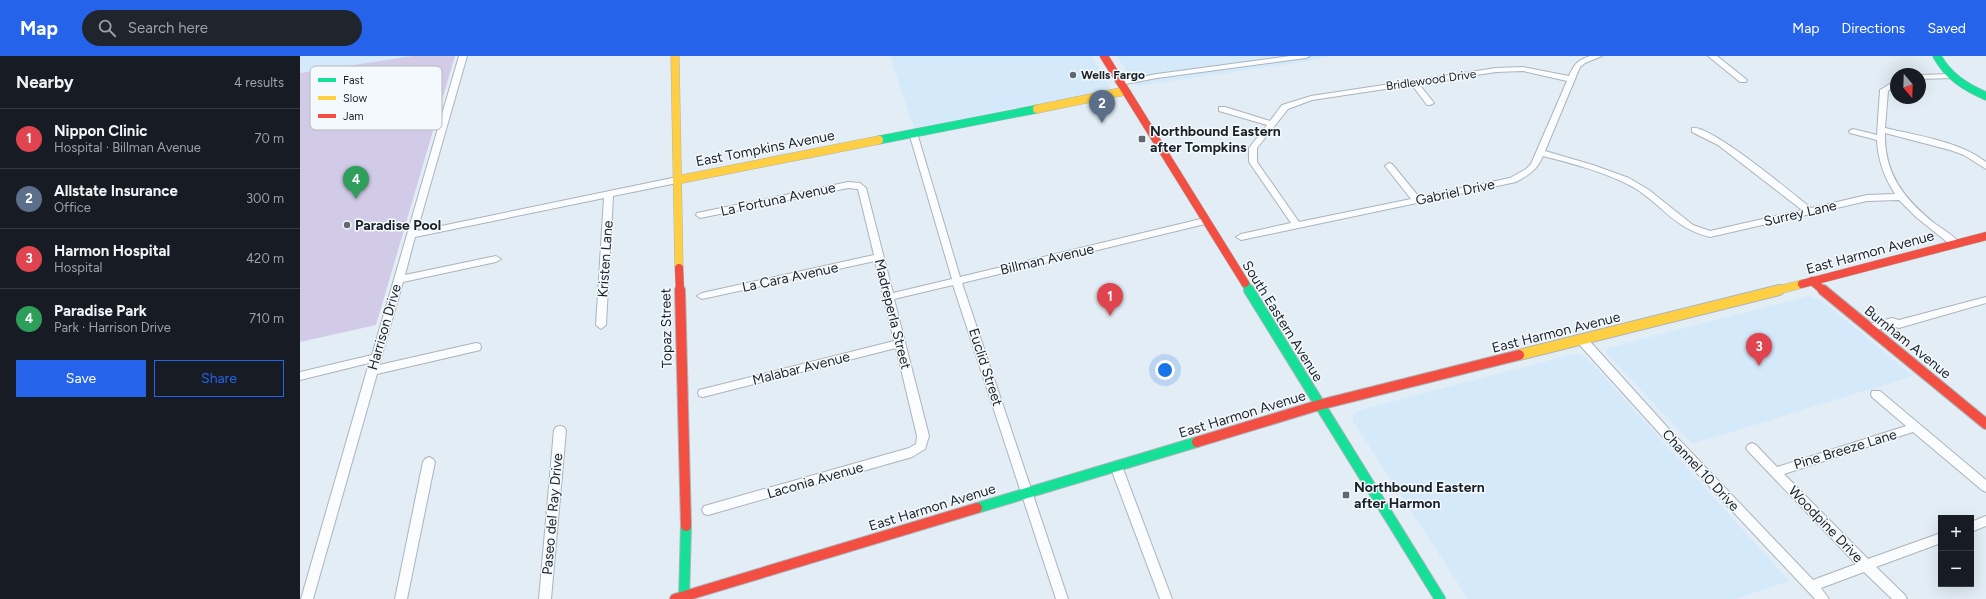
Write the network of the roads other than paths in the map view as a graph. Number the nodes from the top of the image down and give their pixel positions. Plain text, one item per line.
1 (463, 56) edge
2 (675, 56) edge
3 (1104, 56) edge
4 (1306, 56) edge
5 (1598, 56) edge
6 (1712, 56) edge
7 (1937, 56) edge
8 (1950, 76) junction
9 (1926, 77) edge
10 (1570, 79) junction
11 (1744, 80) dead end
12 (1414, 83) junction
13 (1890, 86) edge
14 (1122, 87) junction
15 (1986, 96) edge
16 (1430, 103) dead end
17 (1222, 109) dead end
18 (1271, 124) junction
19 (442, 130) edge
20 (442, 130) edge
21 (1695, 130) dead end
22 (1853, 131) dead end
23 (913, 133) junction
24 (1882, 134) junction
25 (1541, 153) junction
26 (1389, 166) dead end
27 (1986, 166) edge
28 (677, 180) junction
29 (857, 185) joint
30 (609, 194) junction
31 (1901, 197) junction
32 (1417, 200) junction
33 (1809, 211) junction
34 (700, 215) dead end
35 (1205, 221) junction
36 (1297, 225) junction
37 (412, 235) junction
38 (1986, 236) edge
39 (1241, 237) dead end
40 (1955, 244) junction
41 (879, 257) junction
42 (496, 259) dead end
43 (398, 280) junction
44 (957, 280) junction
45 (1812, 281) junction
46 (702, 296) dead end
47 (889, 296) junction
48 (1986, 300) edge
49 (601, 325) dead end
50 (1872, 331) junction
51 (1581, 339) junction
52 (900, 343) junction
53 (476, 347) dead end
54 (376, 358) junction
55 (372, 371) junction
56 (300, 376) edge
57 (703, 393) dead end
58 (1876, 394) dead end
59 (1319, 405) junction
60 (1986, 424) edge
61 (1915, 428) junction
62 (560, 430) dead end
63 (920, 446) joint
64 (1752, 448) dead end
65 (429, 462) dead end
66 (1116, 466) junction
67 (1775, 472) junction
68 (1986, 488) edge
69 (1028, 493) junction
70 (708, 510) dead end
71 (1986, 521) edge
72 (1974, 526) edge
73 (1938, 539) edge
74 (1866, 566) junction
75 (1811, 586) junction
76 (681, 598) edge
77 (307, 599) edge
78 (400, 599) edge
79 (545, 599) edge
80 (1062, 599) edge
81 (1166, 599) edge
82 (1440, 599) edge
83 (1823, 599) edge
84 (1901, 599) edge

1 - 20 street, Harrison Drive
2 - 28 main road, Topaz Street
3 - 14 main road, South Eastern Avenue
4 - 14 street
5 - 10 street, Gabriel Drive
6 - 11 street
7 - 8 main road
8 - 9 street
8 - 15 main road
10 - 12 street, Bridlewood Drive
10 - 25 street, Gabriel Drive
12 - 16 street
12 - 18 street, Bridlewood Drive
13 - 24 street
14 - 23 main road, East Tompkins Avenue
14 - 35 main road, South Eastern Avenue
17 - 18 street
18 - 36 street
19 - 37 street, Harrison Drive
21 - 33 street
22 - 24 street
23 - 28 main road, East Tompkins Avenue
23 - 44 street, Euclid Street
24 - 27 street
24 - 31 street
25 - 32 street, Gabriel Drive
25 - 33 street, Surrey Lane
26 - 32 street
28 - 30 street, East Tompkins Avenue
28 - 76 main road, Topaz Street
29 - 34 street, La Fortuna Avenue
29 - 41 street, Madreperla Street
30 - 37 street, East Tompkins Avenue
30 - 49 street, Kristen Lane
31 - 33 street, Surrey Lane
31 - 40 street
32 - 36 street, Gabriel Drive
35 - 44 street, Billman Avenue
35 - 59 main road, South Eastern Avenue
36 - 39 street, Gabriel Drive
37 - 43 street, Harrison Drive
38 - 40 main road, East Harmon Avenue
40 - 45 main road, East Harmon Avenue
41 - 46 street, La Cara Avenue
41 - 47 street, Madreperla Street
42 - 43 street
43 - 54 street, Harrison Drive
44 - 47 street, Billman Avenue
44 - 69 street, Euclid Street
45 - 50 main road, Burnham Avenue
45 - 51 main road, East Harmon Avenue
47 - 52 street, Madreperla Street
48 - 50 street
50 - 60 main road, Burnham Avenue
51 - 59 main road, East Harmon Avenue
51 - 75 street, Channel 10 Drive
52 - 57 street, Malabar Avenue
52 - 63 street, Madreperla Street
53 - 55 street
54 - 55 street, Harrison Drive
54 - 56 street
55 - 77 street, Harrison Drive
58 - 61 street
59 - 66 main road, East Harmon Avenue
59 - 82 main road, South Eastern Avenue
61 - 67 street, Pine Breeze Lane
61 - 68 street
62 - 79 street, Paseo del Ray Drive
63 - 70 street, Laconia Avenue
64 - 67 street, Woodpine Drive
65 - 78 street
66 - 69 main road, East Harmon Avenue
66 - 81 street
67 - 74 street, Woodpine Drive
69 - 76 main road, East Harmon Avenue
69 - 80 street, Euclid Street
71 - 72 street
73 - 74 street
74 - 75 street
74 - 84 street, Woodpine Drive
75 - 83 street, Channel 10 Drive

